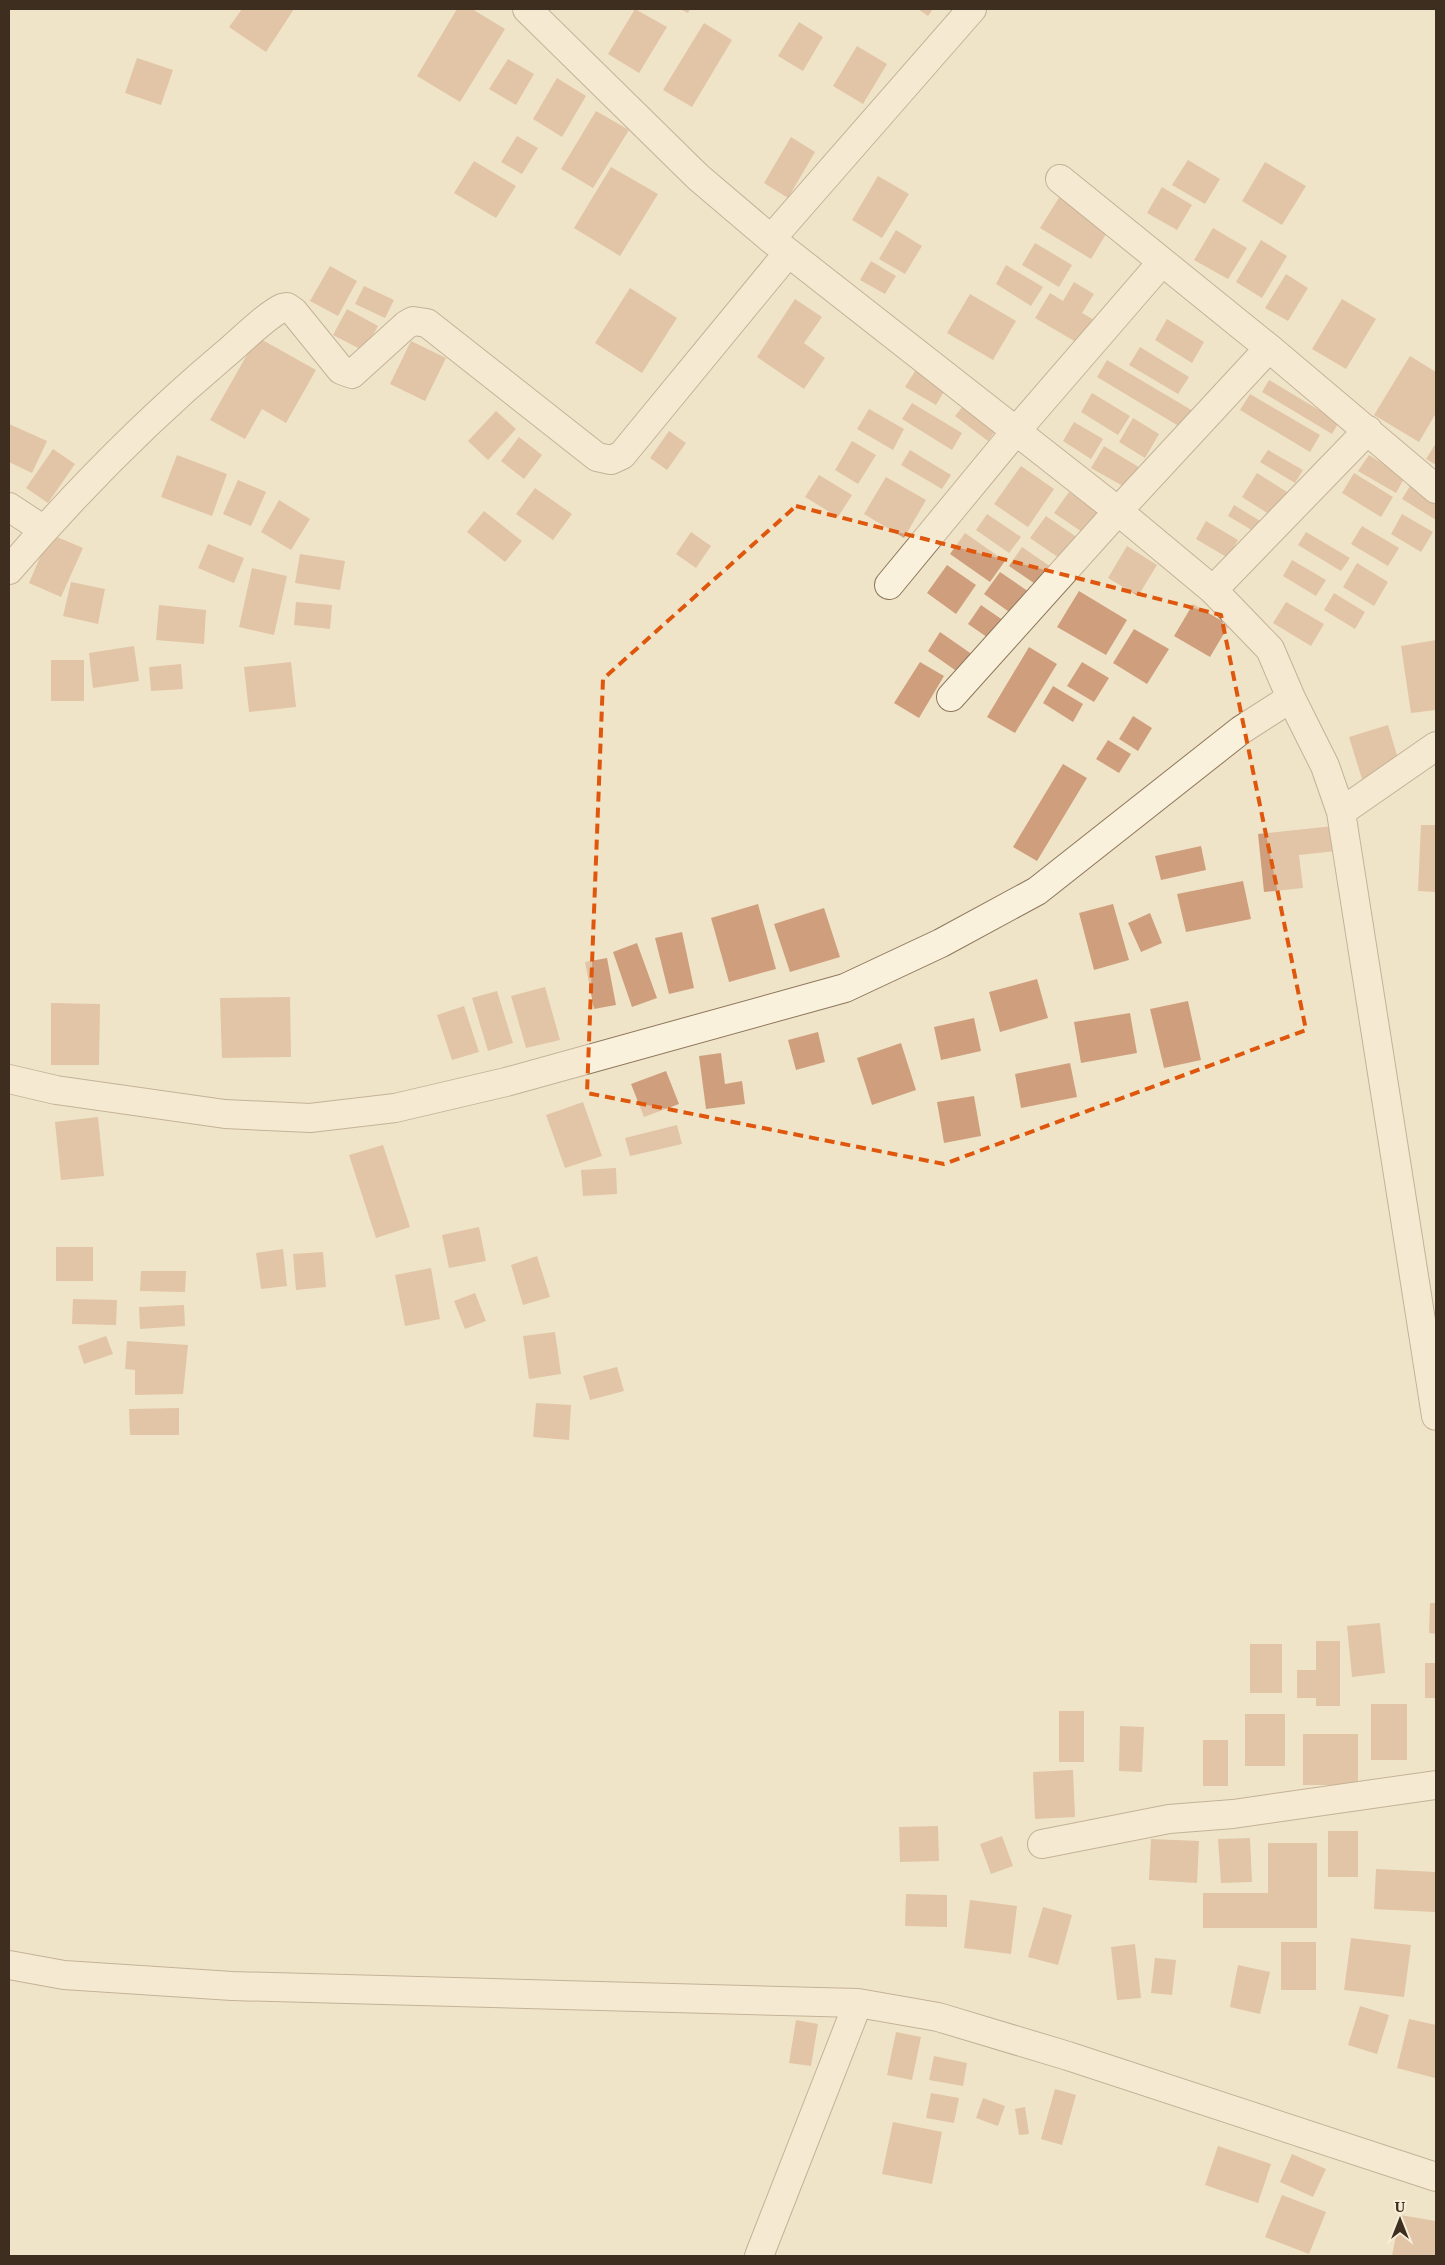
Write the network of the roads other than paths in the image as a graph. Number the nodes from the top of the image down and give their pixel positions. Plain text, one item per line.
1 (528, 9) edge
2 (972, 9) edge
3 (1060, 179) dead end
4 (780, 246) junction
5 (1162, 262) junction
6 (1268, 348) junction
7 (1368, 430) junction
8 (1016, 431) junction
9 (1436, 488) edge
10 (9, 507) edge
11 (1118, 511) junction
12 (44, 530) junction
13 (9, 570) edge
14 (889, 585) dead end
15 (1213, 590) junction
16 (951, 697) dead end
17 (1291, 698) junction
18 (1436, 746) edge
19 (1342, 812) junction
20 (9, 1079) edge
21 (1436, 1416) edge
22 (1436, 1785) edge
23 (1042, 1844) dead end
24 (9, 1965) edge
25 (858, 2004) junction
26 (1436, 2176) edge
27 (759, 2256) edge

1 - 4 street
2 - 4 street
3 - 5 street
4 - 8 street
4 - 12 street
5 - 6 street
5 - 8 street
6 - 7 street
6 - 11 street
7 - 9 street
7 - 15 street
8 - 11 street
8 - 14 street
10 - 12 street
11 - 15 street
11 - 16 street
12 - 13 street
15 - 17 street
17 - 19 street
17 - 20 street
18 - 19 street
19 - 21 street
22 - 23 street
24 - 25 street
25 - 26 street
25 - 27 street

